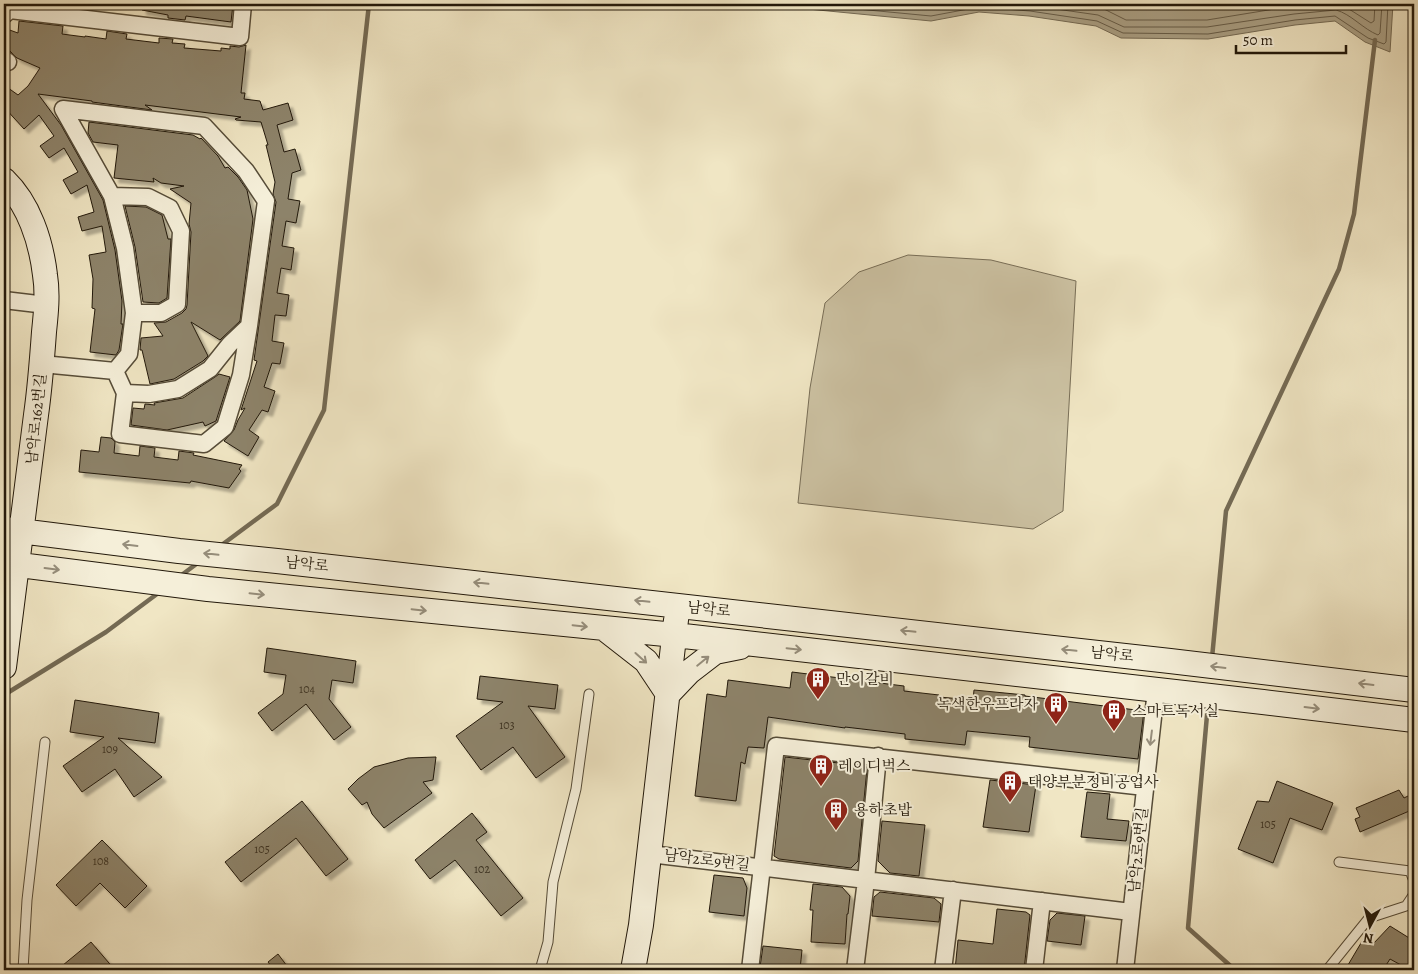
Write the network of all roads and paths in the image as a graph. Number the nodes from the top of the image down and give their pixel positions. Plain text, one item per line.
1 (243, 4) edge
2 (9, 10) edge
3 (4, 180) edge
4 (112, 196) junction
5 (4, 300) edge
6 (46, 305) junction
7 (134, 313) junction
8 (250, 326) junction
9 (42, 364) junction
10 (114, 371) junction
11 (125, 393) junction
12 (13, 530) edge
13 (11, 564) edge
14 (678, 605) junction
15 (606, 629) junction
16 (675, 636) junction
17 (756, 645) junction
18 (4, 667) edge
19 (1414, 690) edge
20 (1163, 691) junction
21 (589, 694) dead end
22 (668, 694) junction
23 (1414, 720) edge
24 (45, 742) dead end
25 (878, 756) junction
26 (1145, 787) junction
27 (650, 854) junction
28 (1339, 862) dead end
29 (763, 867) junction
30 (866, 880) junction
31 (1414, 881) edge
32 (954, 890) junction
33 (1414, 894) edge
34 (1042, 901) junction
35 (1131, 912) junction
36 (23, 970) edge
37 (540, 970) edge
38 (633, 970) edge
39 (750, 970) edge
40 (855, 970) edge
41 (943, 970) edge
42 (1034, 970) edge
43 (1124, 970) edge
44 (1327, 970) edge

1 - 2 street
3 - 6 street, 남악로162번길
4 - 7 street
4 - 7 street
4 - 8 street
5 - 6 street
6 - 9 street, 남악로162번길
7 - 10 street
8 - 11 street
8 - 11 street
9 - 10 street
9 - 12 street, 남악로162번길
10 - 11 street
12 - 13 street, 남악로162번길
14 -> 12 street, 남악로
13 -> 15 street, 남악로
13 - 18 street, 남악로162번길
14 - 16 street
19 -> 14 street, 남악로
15 - 16 street, 남악로
15 -> 22 street
16 - 17 street, 남악로
16 - 22 street
17 -> 20 street, 남악로
22 -> 17 street
20 -> 23 street, 남악로
20 -> 26 street
21 - 37 lane
22 - 27 street
24 - 36 lane
25 - 26 street, 남악2로9번길
25 - 29 street, 남악2로9번길
25 - 30 street
26 - 35 street, 남악2로9번길
27 - 29 street, 남악2로9번길
27 - 38 street
28 - 31 lane
29 - 30 street, 남악2로9번길
29 - 39 street, 남악2로9번길
30 - 32 street, 남악2로9번길
30 - 40 street
32 - 34 street, 남악2로9번길
32 - 41 street
33 - 44 lane
34 - 35 street, 남악2로9번길
34 - 42 street
35 - 43 street, 남악2로9번길

